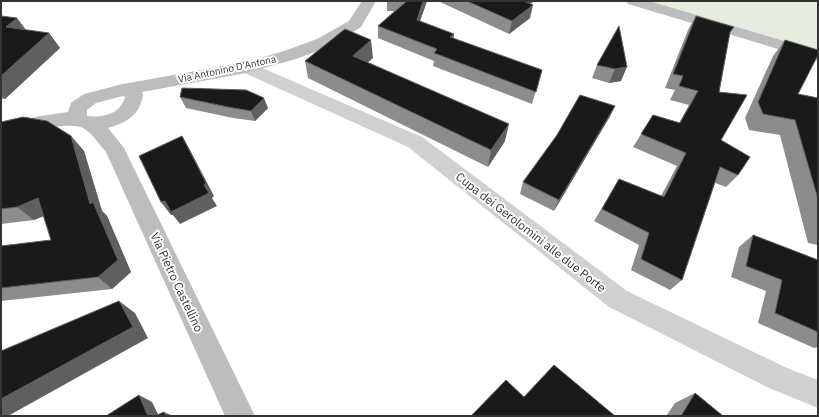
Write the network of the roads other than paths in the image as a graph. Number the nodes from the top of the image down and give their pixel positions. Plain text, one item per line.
1 (369, 1) edge
2 (633, 1) edge
3 (818, 56) edge
4 (246, 67) junction
5 (128, 92) junction
6 (122, 115) junction
7 (84, 121) junction
8 (1, 133) edge
9 (114, 148) junction
10 (818, 394) edge
11 (240, 416) edge

1 - 4 main road, Via Antonino D'Antona
2 - 3 main road
4 - 5 main road, Via Antonino D'Antona
4 - 10 street, Cupa dei Gerolomini alle due Porte
5 - 6 main road
5 - 7 main road, Via Antonino D'Antona
6 - 7 main road
6 - 9 main road
7 - 8 main road
7 - 9 main road, Via Pietro Castellino
9 - 11 main road, Via Pietro Castellino

